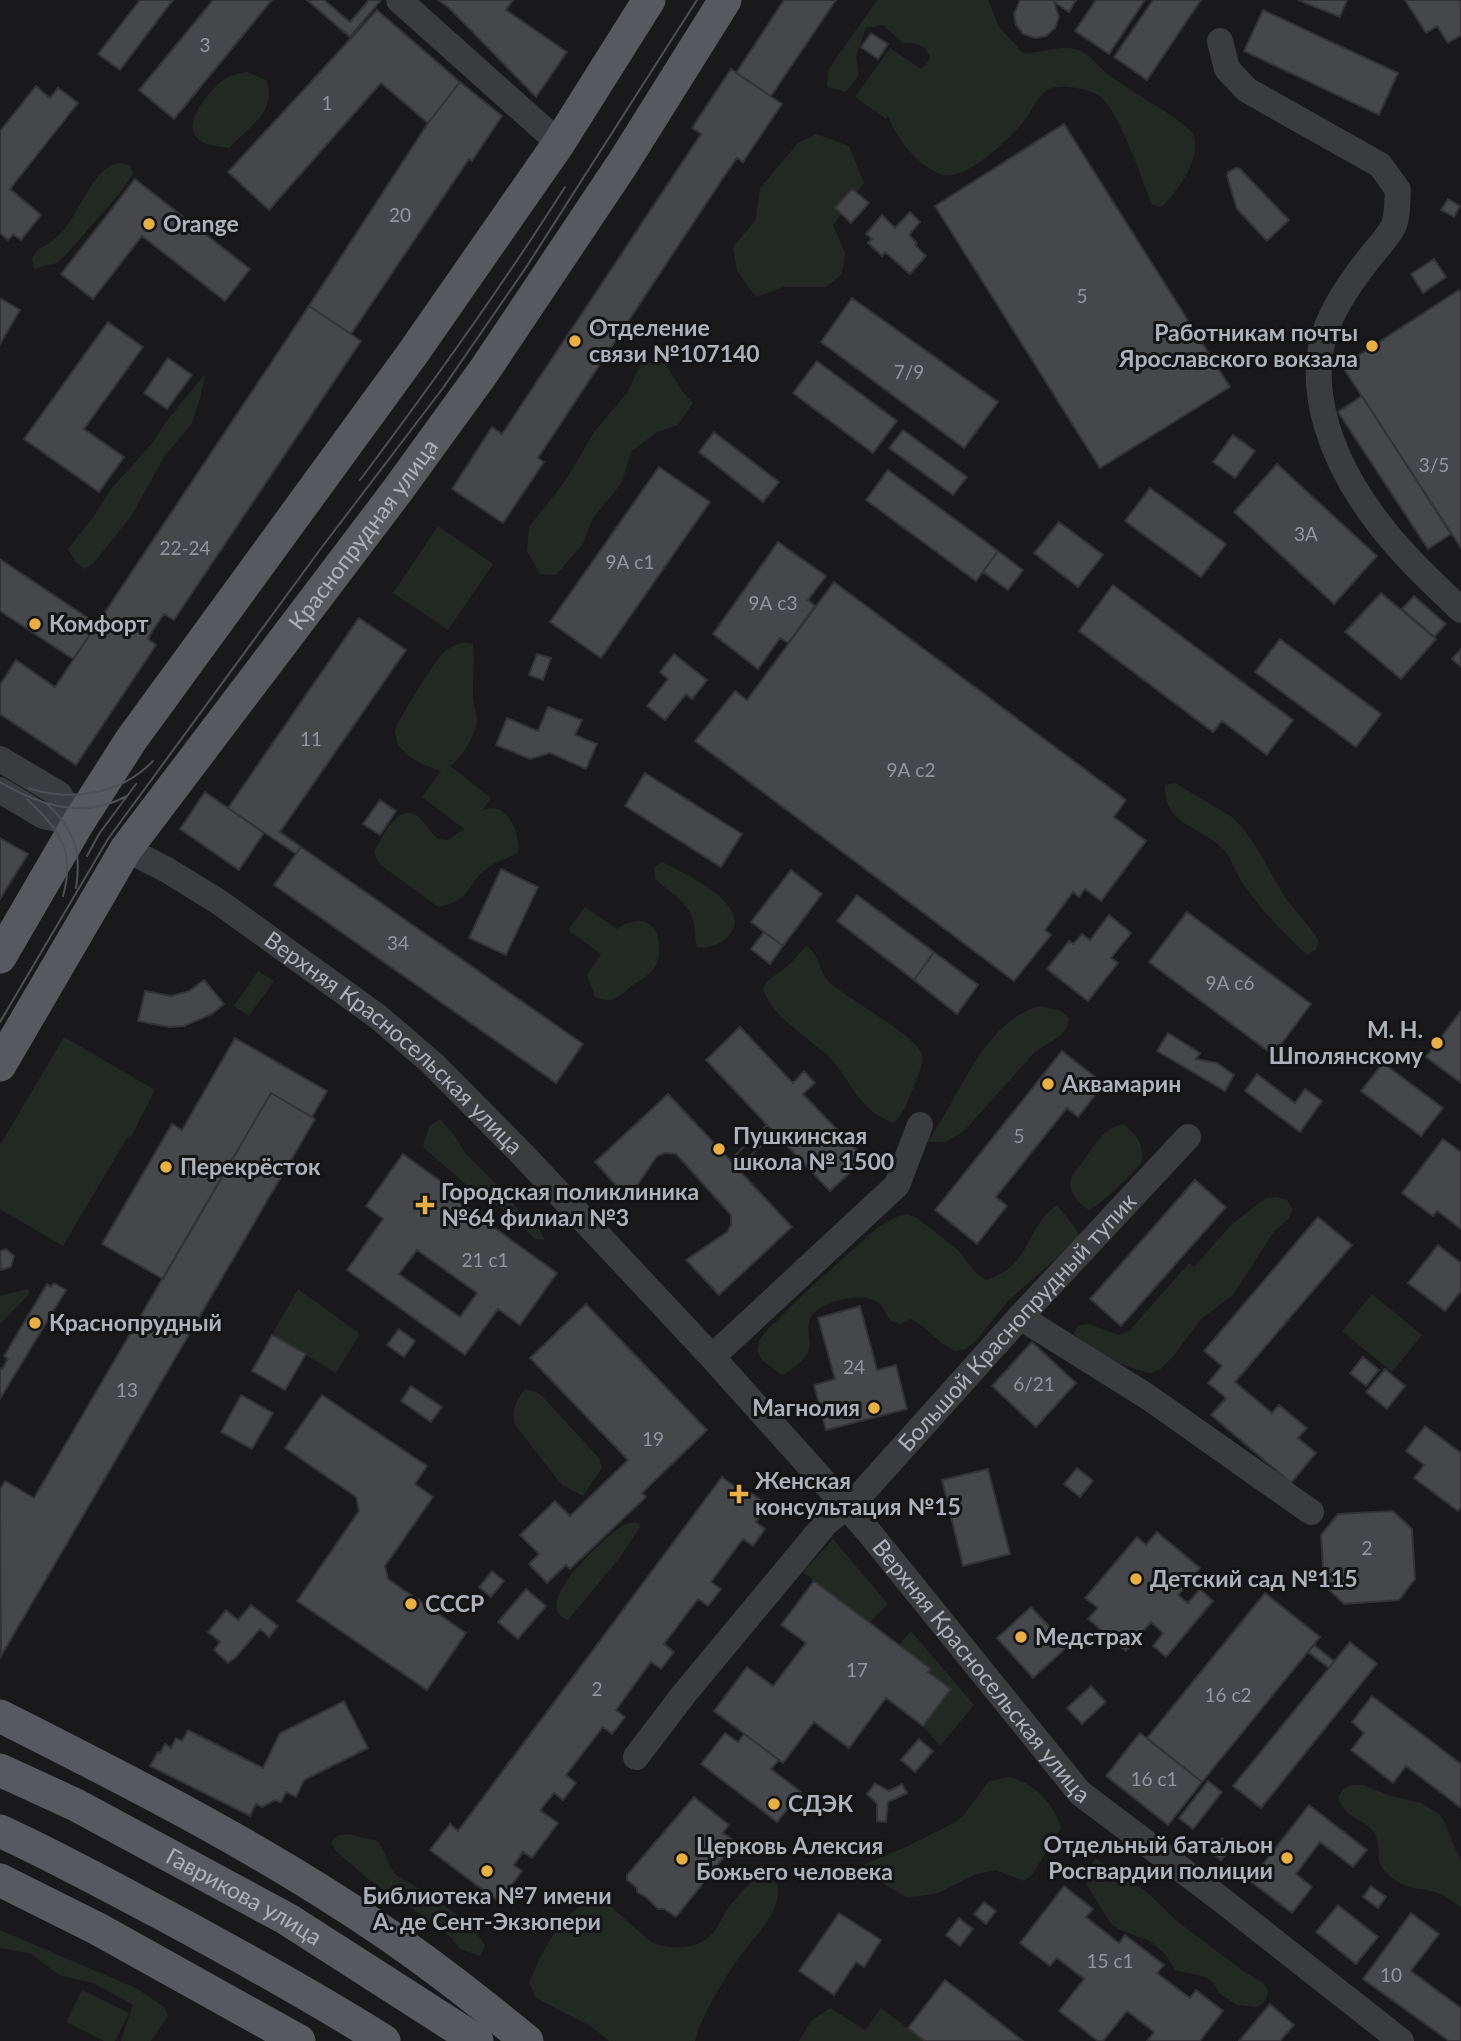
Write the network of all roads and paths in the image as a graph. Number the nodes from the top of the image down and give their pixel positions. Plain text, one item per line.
1 (399, 0) edge
2 (649, 0) edge
3 (725, 0) edge
4 (1220, 41) dead end
5 (559, 143) junction
6 (1461, 610) edge
7 (0, 759) edge
8 (0, 790) edge
9 (78, 823) junction
10 (126, 849) junction
11 (0, 957) edge
12 (0, 1065) edge
13 (920, 1125) dead end
14 (1188, 1137) dead end
15 (1020, 1317) junction
16 (712, 1357) junction
17 (845, 1506) junction
18 (1311, 1512) dead end
19 (0, 1716) edge
20 (636, 1757) dead end
21 (0, 1770) edge
22 (0, 1831) edge
23 (0, 1880) edge
24 (299, 2041) edge
25 (384, 2041) edge
26 (477, 2041) edge
27 (527, 2041) edge
28 (1401, 2041) edge

1 - 5 street
2 - 5 main road
3 - 10 main road, Краснопрудная улица
4 - 6 street
5 - 9 main road
7 - 9 street
8 - 9 street
9 - 10 main road
9 - 11 main road
10 - 12 main road, Краснопрудная улица
10 - 16 street, Верхняя Красносельская улица
13 - 16 street
14 - 15 street, Большой Краснопрудный тупик
15 - 17 street, Большой Краснопрудный тупик
15 - 18 street
16 - 17 street, Верхняя Красносельская улица
17 - 20 street, Большой Краснопрудный тупик
17 - 28 street, Верхняя Красносельская улица
19 - 27 main road
21 - 26 main road, Гаврикова улица
22 - 25 main road
23 - 24 main road

